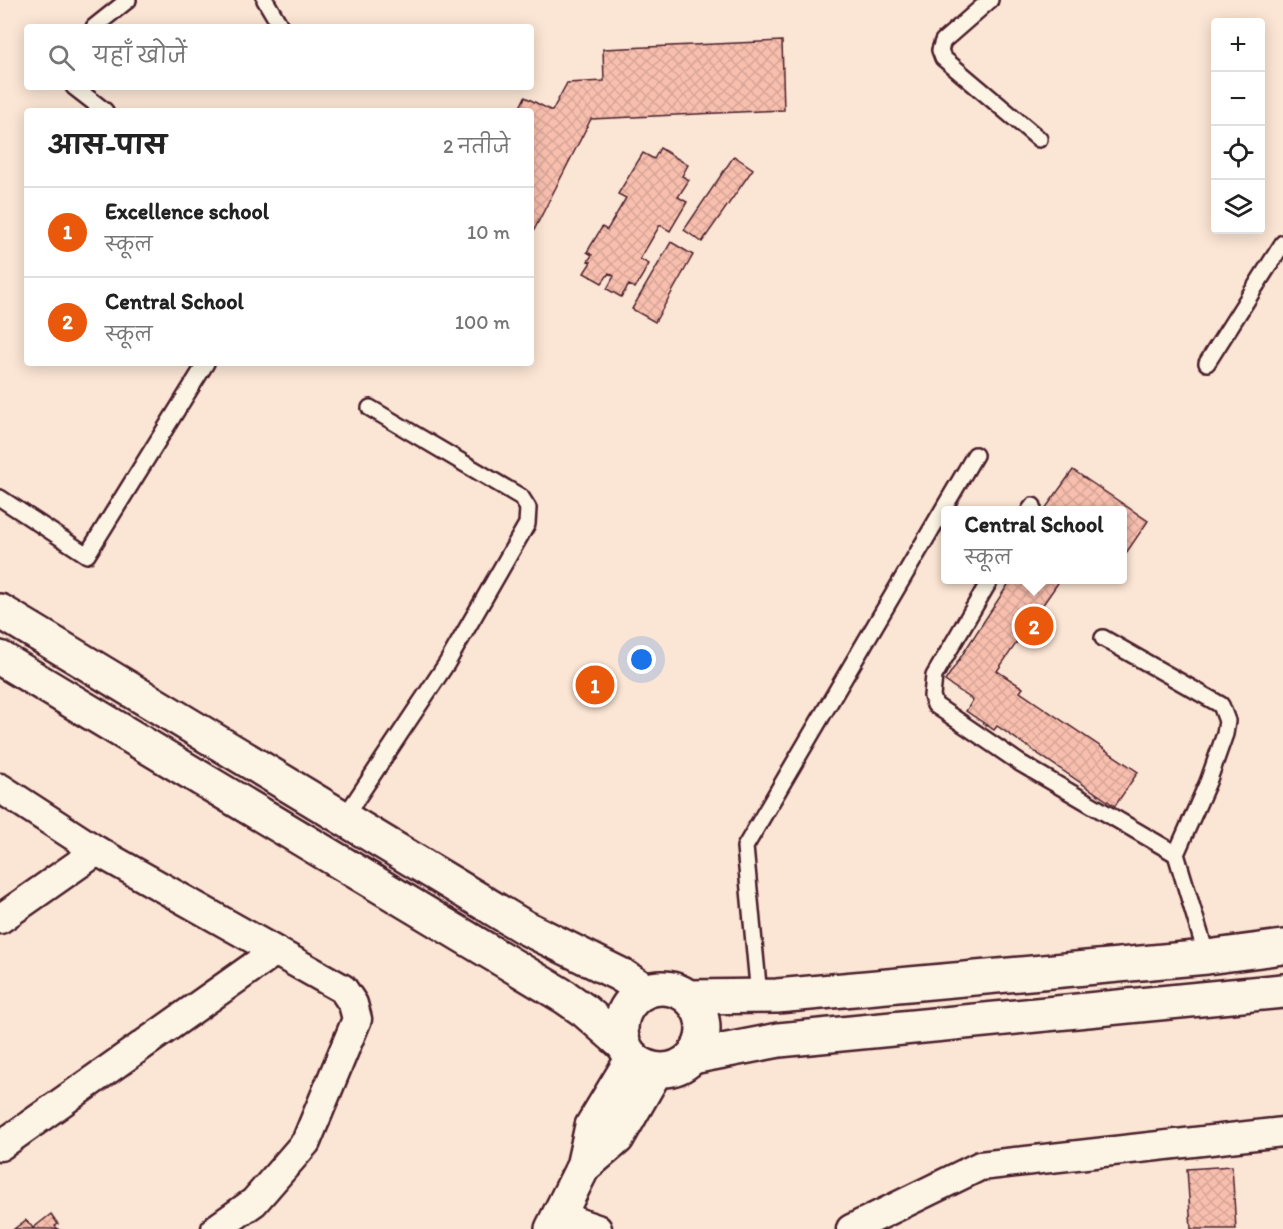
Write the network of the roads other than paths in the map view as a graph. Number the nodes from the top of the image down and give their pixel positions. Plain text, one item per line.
1 (128, 0) edge
2 (265, 0) edge
3 (990, 0) edge
4 (98, 24) edge
5 (279, 24) edge
6 (78, 90) edge
7 (101, 108) edge
8 (1039, 140) dead end
9 (1283, 243) edge
10 (1207, 363) dead end
11 (204, 366) edge
12 (370, 408) dead end
13 (975, 455) dead end
14 (0, 498) edge
15 (945, 506) edge
16 (941, 513) edge
17 (987, 584) edge
18 (0, 610) edge
19 (1103, 638) dead end
20 (0, 658) edge
21 (0, 788) edge
22 (344, 818) junction
23 (97, 851) junction
24 (1176, 854) junction
25 (0, 918) edge
26 (1283, 947) edge
27 (274, 952) junction
28 (1207, 957) junction
29 (646, 991) junction
30 (1283, 991) edge
31 (759, 996) junction
32 (689, 997) junction
33 (692, 1057) junction
34 (638, 1058) junction
35 (1283, 1132) edge
36 (0, 1146) edge
37 (556, 1222) edge
38 (216, 1229) edge
39 (597, 1229) edge
40 (851, 1229) edge

1 - 4 lane
2 - 5 lane
3 - 8 lane
6 - 7 lane
9 - 10 lane
11 - 14 lane
12 - 22 lane
13 - 15 lane
16 - 31 lane
17 - 24 lane
18 - 22 main road
19 - 24 lane
20 - 34 main road
21 - 23 street
22 - 29 main road
23 - 25 street
23 - 27 street
24 - 28 lane
26 - 28 main road
27 - 36 street
27 - 38 street
28 - 31 main road
29 - 32 main road
29 - 34 main road
30 - 33 main road
31 - 32 main road
32 - 33 main road
33 - 34 main road
34 - 37 main road
35 - 40 street
37 - 39 street

